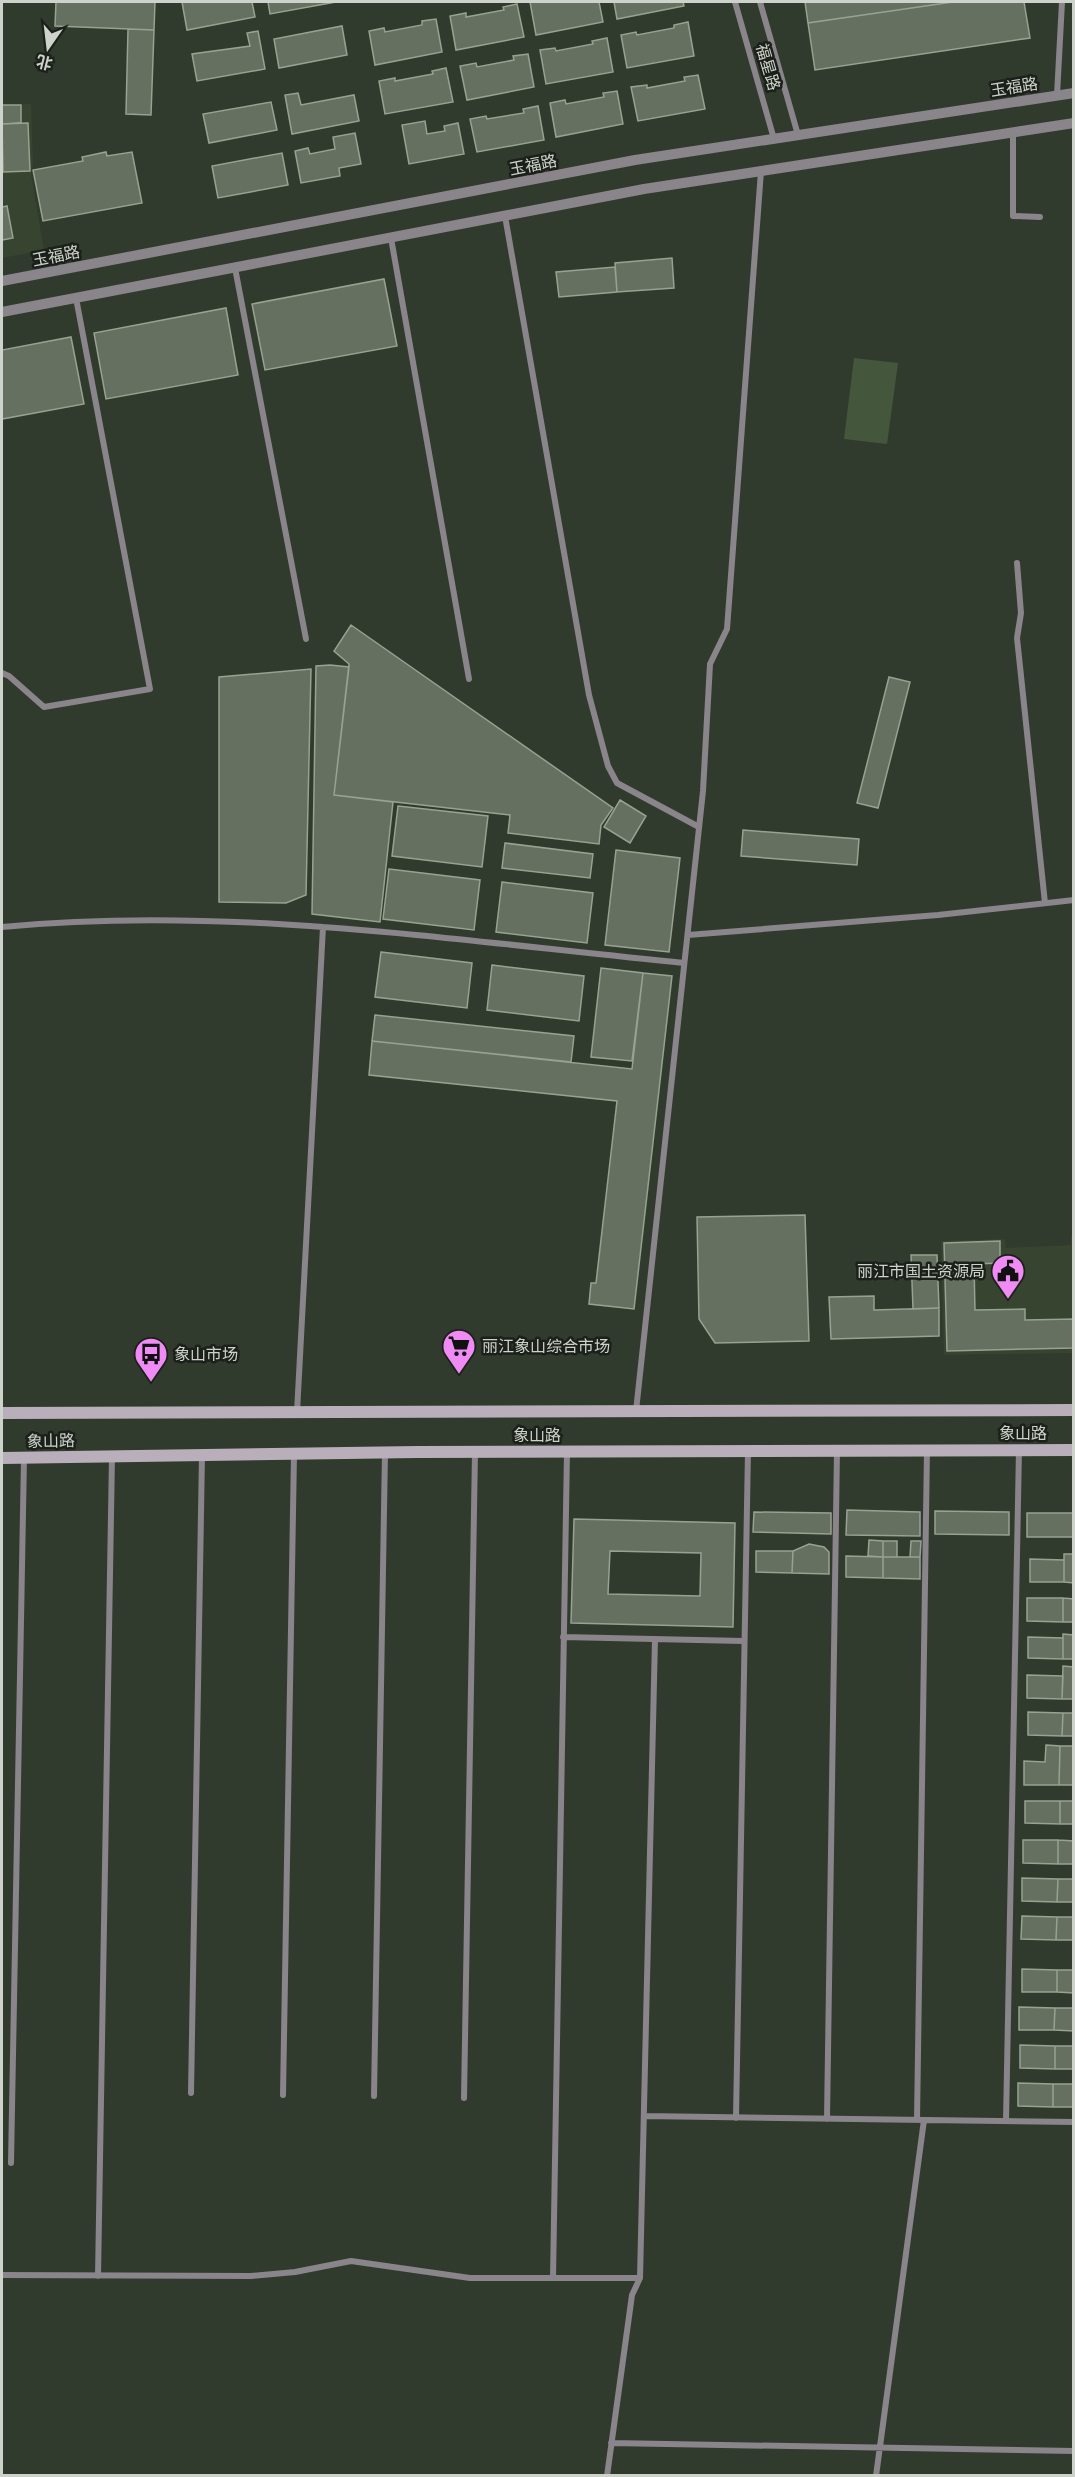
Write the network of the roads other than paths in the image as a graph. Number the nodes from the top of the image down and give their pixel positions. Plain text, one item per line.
1 (735, 2) edge
2 (760, 2) edge
3 (1062, 2) edge
4 (1074, 93) edge
5 (1057, 95) junction
6 (1074, 123) edge
7 (1013, 132) junction
8 (798, 135) junction
9 (774, 139) junction
10 (761, 171) junction
11 (505, 216) junction
12 (1040, 217) dead end
13 (391, 238) junction
14 (235, 268) junction
15 (2, 281) edge
16 (76, 298) junction
17 (2, 312) edge
18 (1017, 563) dead end
19 (306, 639) dead end
20 (2, 673) edge
21 (469, 679) dead end
22 (699, 827) junction
23 (1074, 900) edge
24 (1045, 903) junction
25 (2, 927) edge
26 (323, 927) junction
27 (688, 935) junction
28 (684, 963) junction
29 (1074, 1410) edge
30 (636, 1411) junction
31 (297, 1412) junction
32 (2, 1413) edge
33 (927, 1450) junction
34 (1019, 1450) junction
35 (1074, 1450) edge
36 (748, 1451) junction
37 (837, 1451) junction
38 (386, 1452) junction
39 (475, 1452) junction
40 (567, 1452) junction
41 (294, 1454) junction
42 (202, 1455) junction
43 (112, 1456) junction
44 (2, 1458) edge
45 (24, 1458) junction
46 (562, 1637) junction
47 (655, 1639) junction
48 (743, 1641) junction
49 (191, 2093) dead end
50 (283, 2095) dead end
51 (374, 2096) dead end
52 (464, 2098) dead end
53 (644, 2116) junction
54 (736, 2118) junction
55 (827, 2119) junction
56 (921, 2120) junction
57 (1006, 2121) junction
58 (1074, 2122) edge
59 (11, 2163) dead end
60 (2, 2276) edge
61 (99, 2276) junction
62 (553, 2278) junction
63 (640, 2278) junction
64 (611, 2443) junction
65 (880, 2448) junction
66 (1074, 2451) edge
67 (607, 2475) edge
68 (876, 2475) edge

1 - 9 street, 福星路
2 - 8 street, 福星路
3 - 5 street
4 - 5 street, 玉福路
5 - 8 street, 玉福路
6 - 7 street
7 - 10 street
7 - 12 street
8 - 9 street, 玉福路
9 - 15 street, 玉福路
10 - 11 street
10 - 22 street
11 - 13 street
11 - 22 street
13 - 14 street
13 - 21 street
14 - 16 street
14 - 19 street
16 - 17 street
16 - 20 street
18 - 24 street
22 - 27 street
23 - 24 street
24 - 27 street
25 - 26 street
26 - 28 street
26 - 31 street
27 - 28 street
28 - 30 street
29 - 30 main road, 象山路
30 - 31 main road, 象山路
31 - 32 main road, 象山路
33 - 34 main road, 象山路
33 - 37 main road, 象山路
33 - 56 street
34 - 35 main road, 象山路
34 - 57 street
36 - 37 main road, 象山路
36 - 40 main road, 象山路
36 - 48 street
37 - 55 street
38 - 39 main road, 象山路
38 - 41 main road, 象山路
38 - 51 street
39 - 40 main road, 象山路
39 - 52 street
40 - 46 street
41 - 42 main road, 象山路
41 - 50 street
42 - 43 main road, 象山路
42 - 49 street
43 - 45 main road, 象山路
43 - 61 street
44 - 45 main road, 象山路
45 - 59 street
46 - 47 street
46 - 62 street
47 - 48 street
47 - 53 street
48 - 54 street
53 - 54 street
53 - 63 street
54 - 55 street
55 - 56 street
56 - 57 street
56 - 65 street
57 - 58 street
60 - 61 street
61 - 62 street
62 - 63 street
63 - 64 street
64 - 65 street
64 - 67 street
65 - 66 street
65 - 68 street

